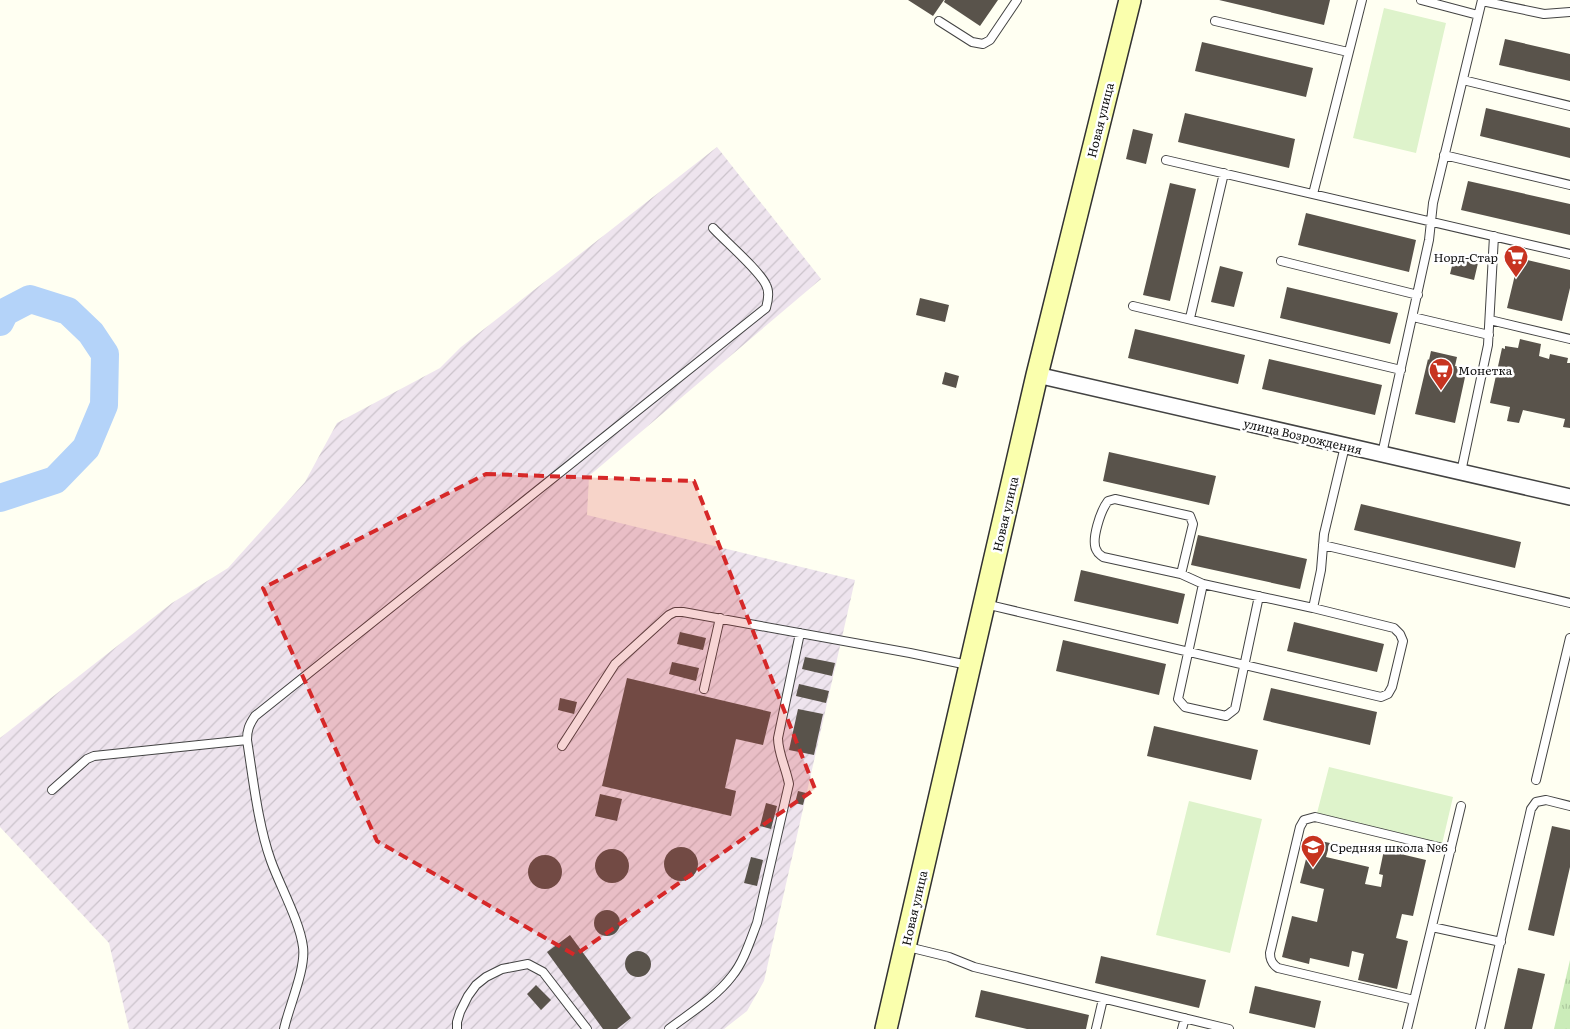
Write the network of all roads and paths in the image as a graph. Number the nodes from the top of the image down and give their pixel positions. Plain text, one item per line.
1 (1017, 0) edge
2 (1130, 0) edge
3 (1362, 0) edge
4 (1421, 0) edge
5 (1482, 0) edge
6 (1524, 0) edge
7 (1522, 9) junction
8 (1570, 12) edge
9 (1478, 15) junction
10 (1215, 20) dead end
11 (940, 21) dead end
12 (1348, 52) junction
13 (1463, 80) junction
14 (1570, 106) edge
15 (1444, 155) junction
16 (1166, 160) dead end
17 (1224, 173) junction
18 (1570, 185) edge
19 (1313, 194) junction
20 (1432, 221) junction
21 (713, 228) dead end
22 (1494, 236) junction
23 (1570, 254) edge
24 (1281, 261) dead end
25 (1418, 295) junction
26 (1133, 306) dead end
27 (1413, 316) junction
28 (1190, 318) junction
29 (1490, 320) junction
30 (1489, 335) junction
31 (1570, 339) edge
32 (1401, 370) junction
33 (1037, 376) junction
34 (1344, 446) junction
35 (1382, 454) junction
36 (1461, 472) junction
37 (1570, 497) edge
38 (1324, 545) junction
39 (1181, 574) junction
40 (1203, 584) junction
41 (1259, 596) junction
42 (984, 604) junction
43 (1570, 604) edge
44 (1313, 608) junction
45 (720, 618) junction
46 (800, 632) junction
47 (1570, 638) edge
48 (1189, 652) junction
49 (970, 666) junction
50 (1244, 666) junction
51 (704, 689) dead end
52 (246, 740) junction
53 (562, 746) dead end
54 (1536, 780) dead end
55 (52, 790) dead end
56 (1461, 806) dead end
57 (1570, 806) edge
58 (1451, 850) junction
59 (1432, 927) junction
60 (1501, 942) junction
61 (906, 946) junction
62 (1103, 999) junction
63 (1414, 1000) junction
64 (1185, 1018) junction
65 (284, 1029) edge
66 (457, 1029) edge
67 (587, 1029) edge
68 (669, 1029) edge
69 (886, 1029) edge
70 (1096, 1029) edge
71 (1182, 1029) edge
72 (1229, 1029) edge
73 (1407, 1029) edge
74 (1480, 1029) edge

1 - 11 lane
2 - 33 street, Новая улица
3 - 12 lane
4 - 9 lane
5 - 7 lane
5 - 9 lane
6 - 7 lane
7 - 8 lane
9 - 13 lane
10 - 12 lane
12 - 19 lane
13 - 14 lane
13 - 15 lane
15 - 18 lane
15 - 20 lane
16 - 17 lane
17 - 19 lane
17 - 28 lane
19 - 20 lane
20 - 22 lane
20 - 25 lane
21 - 52 lane
22 - 23 lane
22 - 29 lane
24 - 25 lane
25 - 27 lane
26 - 28 lane
27 - 30 lane
27 - 32 lane
28 - 32 lane
29 - 30 lane
29 - 31 lane
30 - 36 lane
32 - 35 lane
33 - 34 street, улица Возрождения
33 - 42 street, Новая улица
34 - 35 street, улица Возрождения
34 - 38 lane
35 - 36 street, улица Возрождения
36 - 37 street, улица Возрождения
38 - 43 lane
38 - 44 lane
39 - 39 lane
39 - 40 lane
40 - 41 lane
40 - 48 lane
41 - 44 lane
41 - 50 lane
42 - 48 lane
42 - 49 street, Новая улица
44 - 50 lane
45 - 46 lane
45 - 51 lane
45 - 53 lane
46 - 49 lane
46 - 68 lane
47 - 54 lane
48 - 50 lane
48 - 50 lane
49 - 61 street, Новая улица
52 - 55 lane
52 - 65 lane
56 - 58 lane
57 - 60 lane
58 - 59 lane
58 - 63 lane
59 - 60 lane
59 - 63 lane
60 - 74 lane
61 - 62 lane
61 - 69 street, Новая улица
62 - 64 lane
62 - 70 lane
63 - 73 lane
64 - 71 lane
64 - 72 lane
66 - 67 lane

